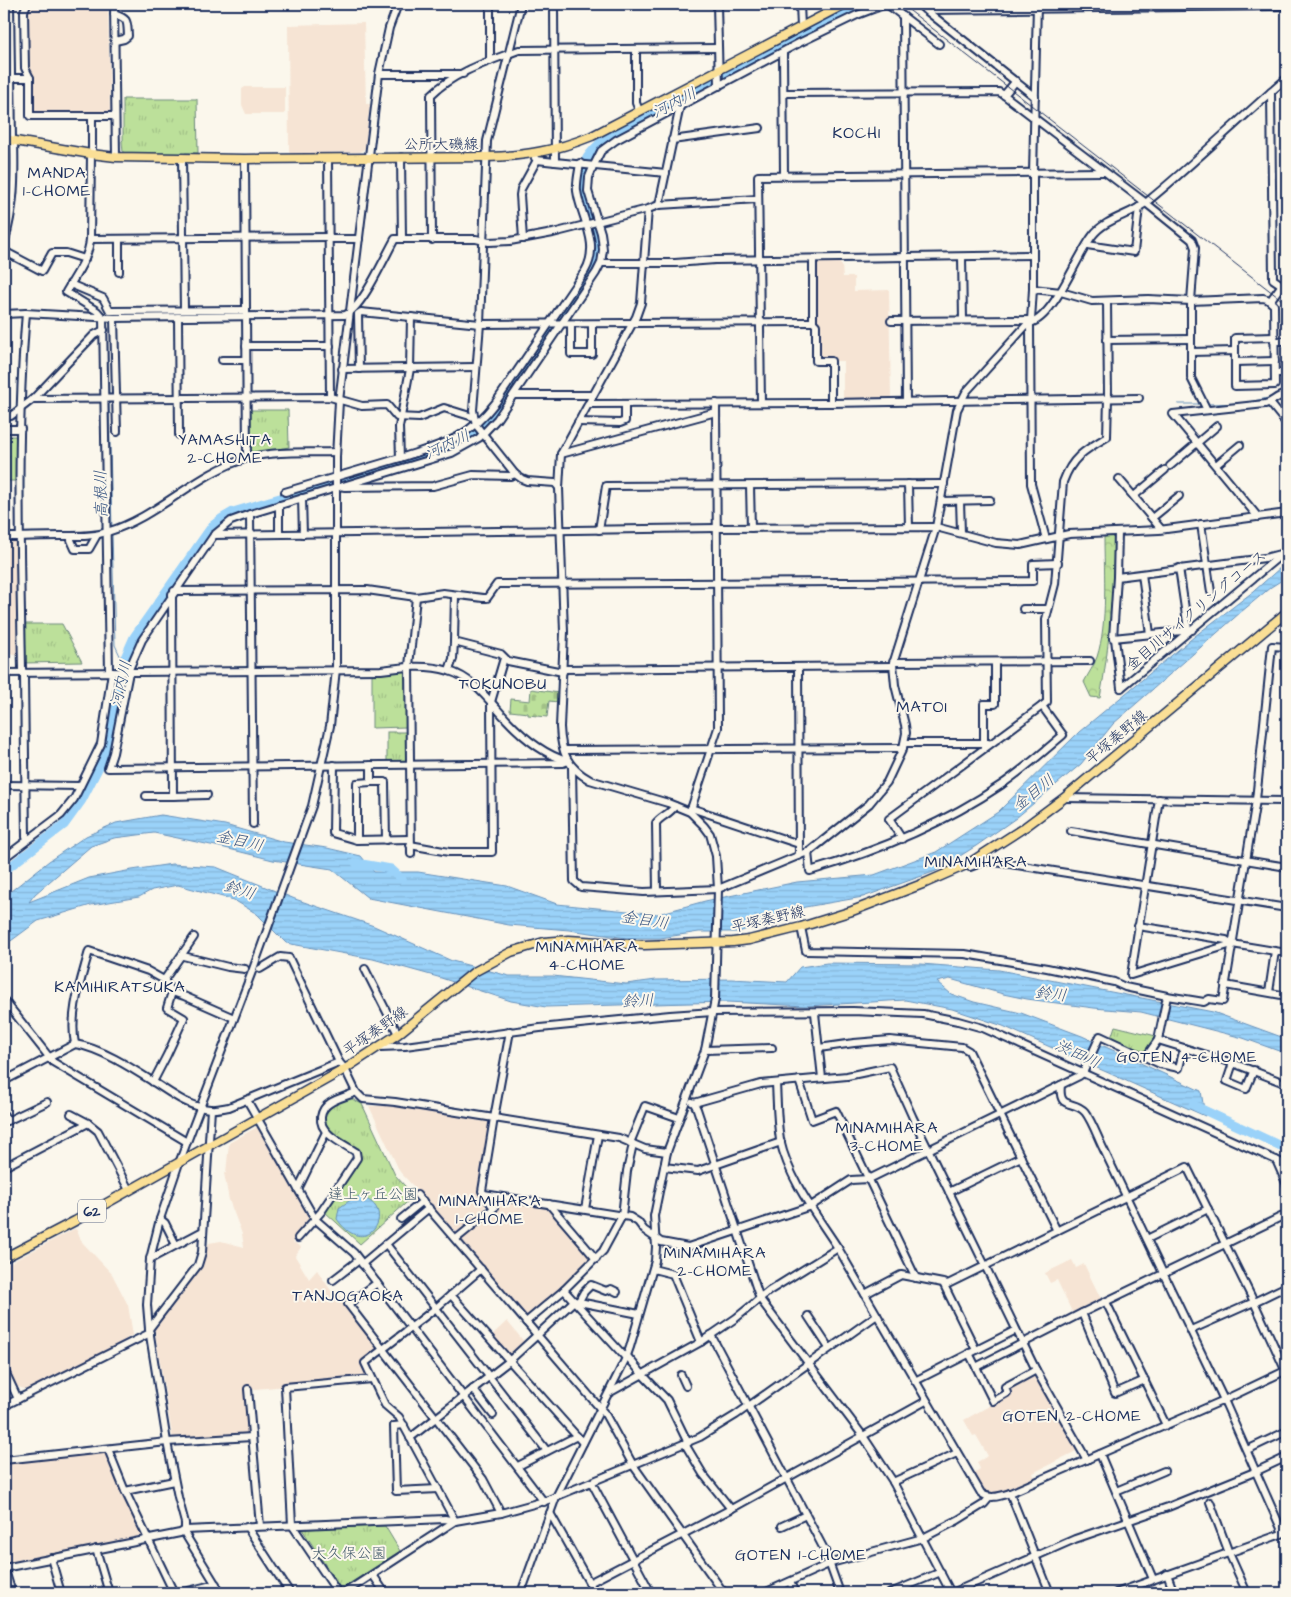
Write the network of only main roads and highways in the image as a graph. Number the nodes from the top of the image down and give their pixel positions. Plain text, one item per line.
1 (845, 4) edge
2 (10, 140) edge
3 (1287, 612) edge
4 (4, 1258) edge

1 - 2 main road, 公所大磯線
3 - 4 main road, 平塚秦野線 / 62

